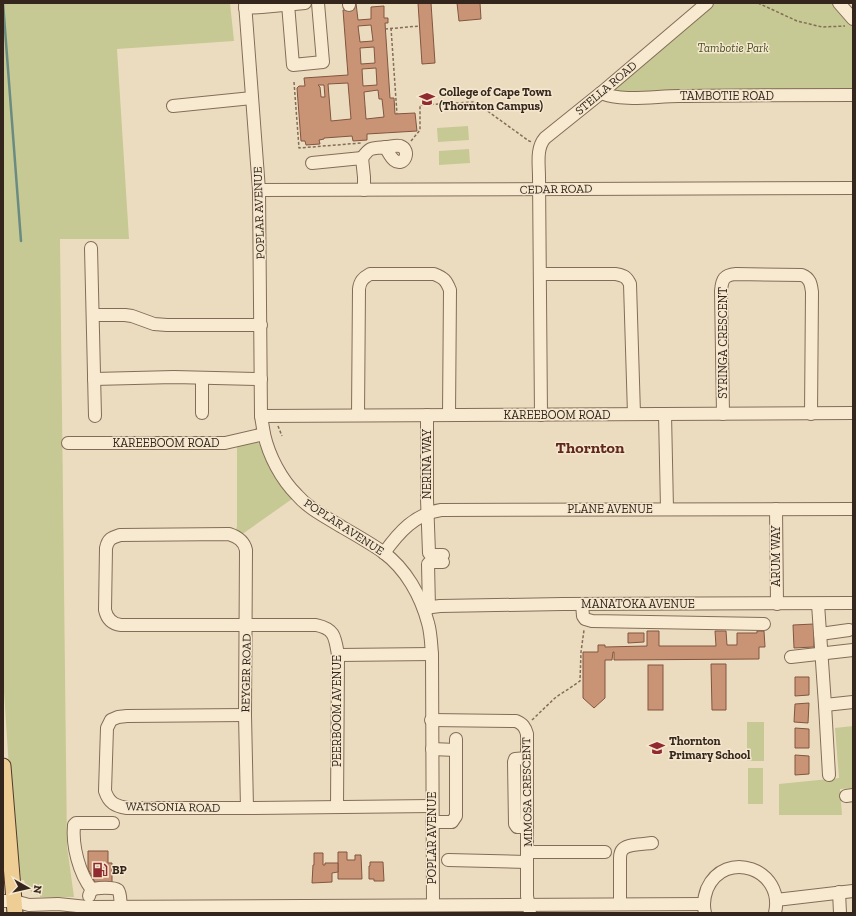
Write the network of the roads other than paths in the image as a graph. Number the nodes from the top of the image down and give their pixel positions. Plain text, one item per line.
1 (305, 3) edge
2 (318, 3) edge
3 (707, 3) edge
4 (840, 3) edge
5 (283, 4) edge
6 (245, 5) edge
7 (849, 23) edge
8 (601, 93) junction
9 (853, 95) edge
10 (252, 98) junction
11 (173, 106) dead end
12 (405, 148) road end
13 (362, 158) junction
14 (312, 163) dead end
15 (853, 188) edge
16 (259, 190) junction
17 (364, 190) junction
18 (539, 190) junction
19 (91, 248) dead end
20 (540, 274) junction
21 (93, 315) junction
22 (261, 324) junction
23 (202, 378) junction
24 (261, 379) junction
25 (94, 380) junction
26 (202, 413) dead end
27 (853, 413) edge
28 (634, 414) junction
29 (664, 414) junction
30 (723, 414) junction
31 (811, 414) junction
32 (358, 415) junction
33 (427, 415) junction
34 (449, 415) junction
35 (541, 415) junction
36 (95, 416) dead end
37 (261, 416) junction
38 (264, 434) junction
39 (68, 443) dead end
40 (853, 508) edge
41 (667, 509) junction
42 (776, 509) junction
43 (428, 513) junction
44 (241, 540) joint
45 (384, 553) junction
46 (853, 603) edge
47 (582, 604) junction
48 (777, 604) junction
49 (818, 604) junction
50 (427, 608) junction
51 (764, 624) dead end
52 (247, 625) junction
53 (849, 630) dead end
54 (820, 634) junction
55 (853, 650) edge
56 (822, 653) junction
57 (432, 654) junction
58 (338, 655) junction
59 (791, 657) dead end
60 (853, 702) edge
61 (825, 704) junction
62 (246, 715) junction
63 (432, 720) junction
64 (432, 749) junction
65 (3, 766) edge
66 (829, 775) dead end
67 (432, 806) junction
68 (337, 807) junction
69 (247, 808) junction
70 (432, 822) junction
71 (114, 823) dead end
72 (652, 843) dead end
73 (605, 852) dead end
74 (10, 853) junction
75 (527, 857) junction
76 (448, 860) dead end
77 (3, 871) edge
78 (92, 890) junction
79 (853, 891) edge
80 (838, 892) junction
81 (776, 900) junction
82 (620, 904) junction
83 (432, 905) junction
84 (121, 906) junction
85 (16, 907) edge
86 (87, 907) junction
87 (682, 908) edge
88 (705, 908) edge
89 (251, 909) edge
90 (298, 909) edge
91 (390, 909) edge
92 (529, 909) edge
93 (585, 909) edge
94 (775, 913) edge
95 (840, 913) edge

1 - 5 street
2 - 5 street
3 - 8 street, STELLA ROAD
4 - 7 street
5 - 6 street
6 - 10 street, POPLAR AVENUE
8 - 9 street, TAMBOTIE ROAD
8 - 18 street, STELLA ROAD
10 - 11 street
10 - 16 street, POPLAR AVENUE
12 - 13 street
13 - 14 street
13 - 17 street
15 - 18 street, CEDAR ROAD
16 - 17 street, CEDAR ROAD
16 - 22 street, POPLAR AVENUE
17 - 18 street, CEDAR ROAD
18 - 20 street
19 - 21 street
20 - 28 street
20 - 35 street
21 - 22 street
21 - 25 street
22 - 24 street, POPLAR AVENUE
23 - 24 street
23 - 25 street
23 - 26 street
24 - 37 street, POPLAR AVENUE
25 - 36 street
27 - 31 street, KAREEBOOM ROAD
28 - 29 street, KAREEBOOM ROAD
28 - 35 street, KAREEBOOM ROAD
29 - 30 street, KAREEBOOM ROAD
29 - 41 street
30 - 31 street, KAREEBOOM ROAD
30 - 31 street, SYRINGA CRESCENT
32 - 33 street, KAREEBOOM ROAD
32 - 34 street
32 - 37 street, KAREEBOOM ROAD
33 - 34 street, KAREEBOOM ROAD
33 - 43 street, NERINA WAY
34 - 35 street, KAREEBOOM ROAD
37 - 38 street, POPLAR AVENUE
38 - 39 street, KAREEBOOM ROAD
38 - 45 street, POPLAR AVENUE
40 - 42 street, PLANE AVENUE
41 - 42 street, PLANE AVENUE
41 - 43 street, PLANE AVENUE
42 - 48 street, ARUM WAY
43 - 45 street, PLANE AVENUE
43 - 50 street, NERINA WAY
44 - 52 street, REYGER ROAD
44 - 52 street, PEERBOOM AVENUE
45 - 50 street, POPLAR AVENUE
46 - 49 street, MANATOKA AVENUE
47 - 48 street, MANATOKA AVENUE
47 - 50 street, MANATOKA AVENUE
47 - 51 street
48 - 49 street, MANATOKA AVENUE
49 - 54 street
50 - 57 street, POPLAR AVENUE
52 - 58 street, PEERBOOM AVENUE
52 - 62 street, REYGER ROAD
53 - 54 street
54 - 56 street
55 - 56 street
56 - 59 street
56 - 61 street
57 - 58 street
57 - 63 street, POPLAR AVENUE
58 - 68 street, PEERBOOM AVENUE
60 - 61 street
61 - 66 street
62 - 69 street, REYGER ROAD
62 - 69 street, WATSONIA ROAD
63 - 64 street, POPLAR AVENUE
63 - 75 street, MIMOSA CRESCENT
64 - 67 street, POPLAR AVENUE
64 - 70 street
65 - 74 main road
67 - 68 street, WATSONIA ROAD
67 - 70 street, POPLAR AVENUE
68 - 69 street, WATSONIA ROAD
70 - 83 street, POPLAR AVENUE
71 - 78 street
72 - 82 street
73 - 75 street
74 - 77 main road
74 - 85 main road
75 - 76 street
75 - 92 street, MIMOSA CRESCENT
78 - 84 street
78 - 86 street
79 - 80 street
80 - 81 street
80 - 95 street
81 - 88 street
81 - 94 street
82 - 87 street
82 - 93 street
83 - 91 street
83 - 92 street
84 - 86 street
84 - 89 street
85 - 86 street
87 - 88 street
89 - 90 street
90 - 91 street
92 - 93 street

